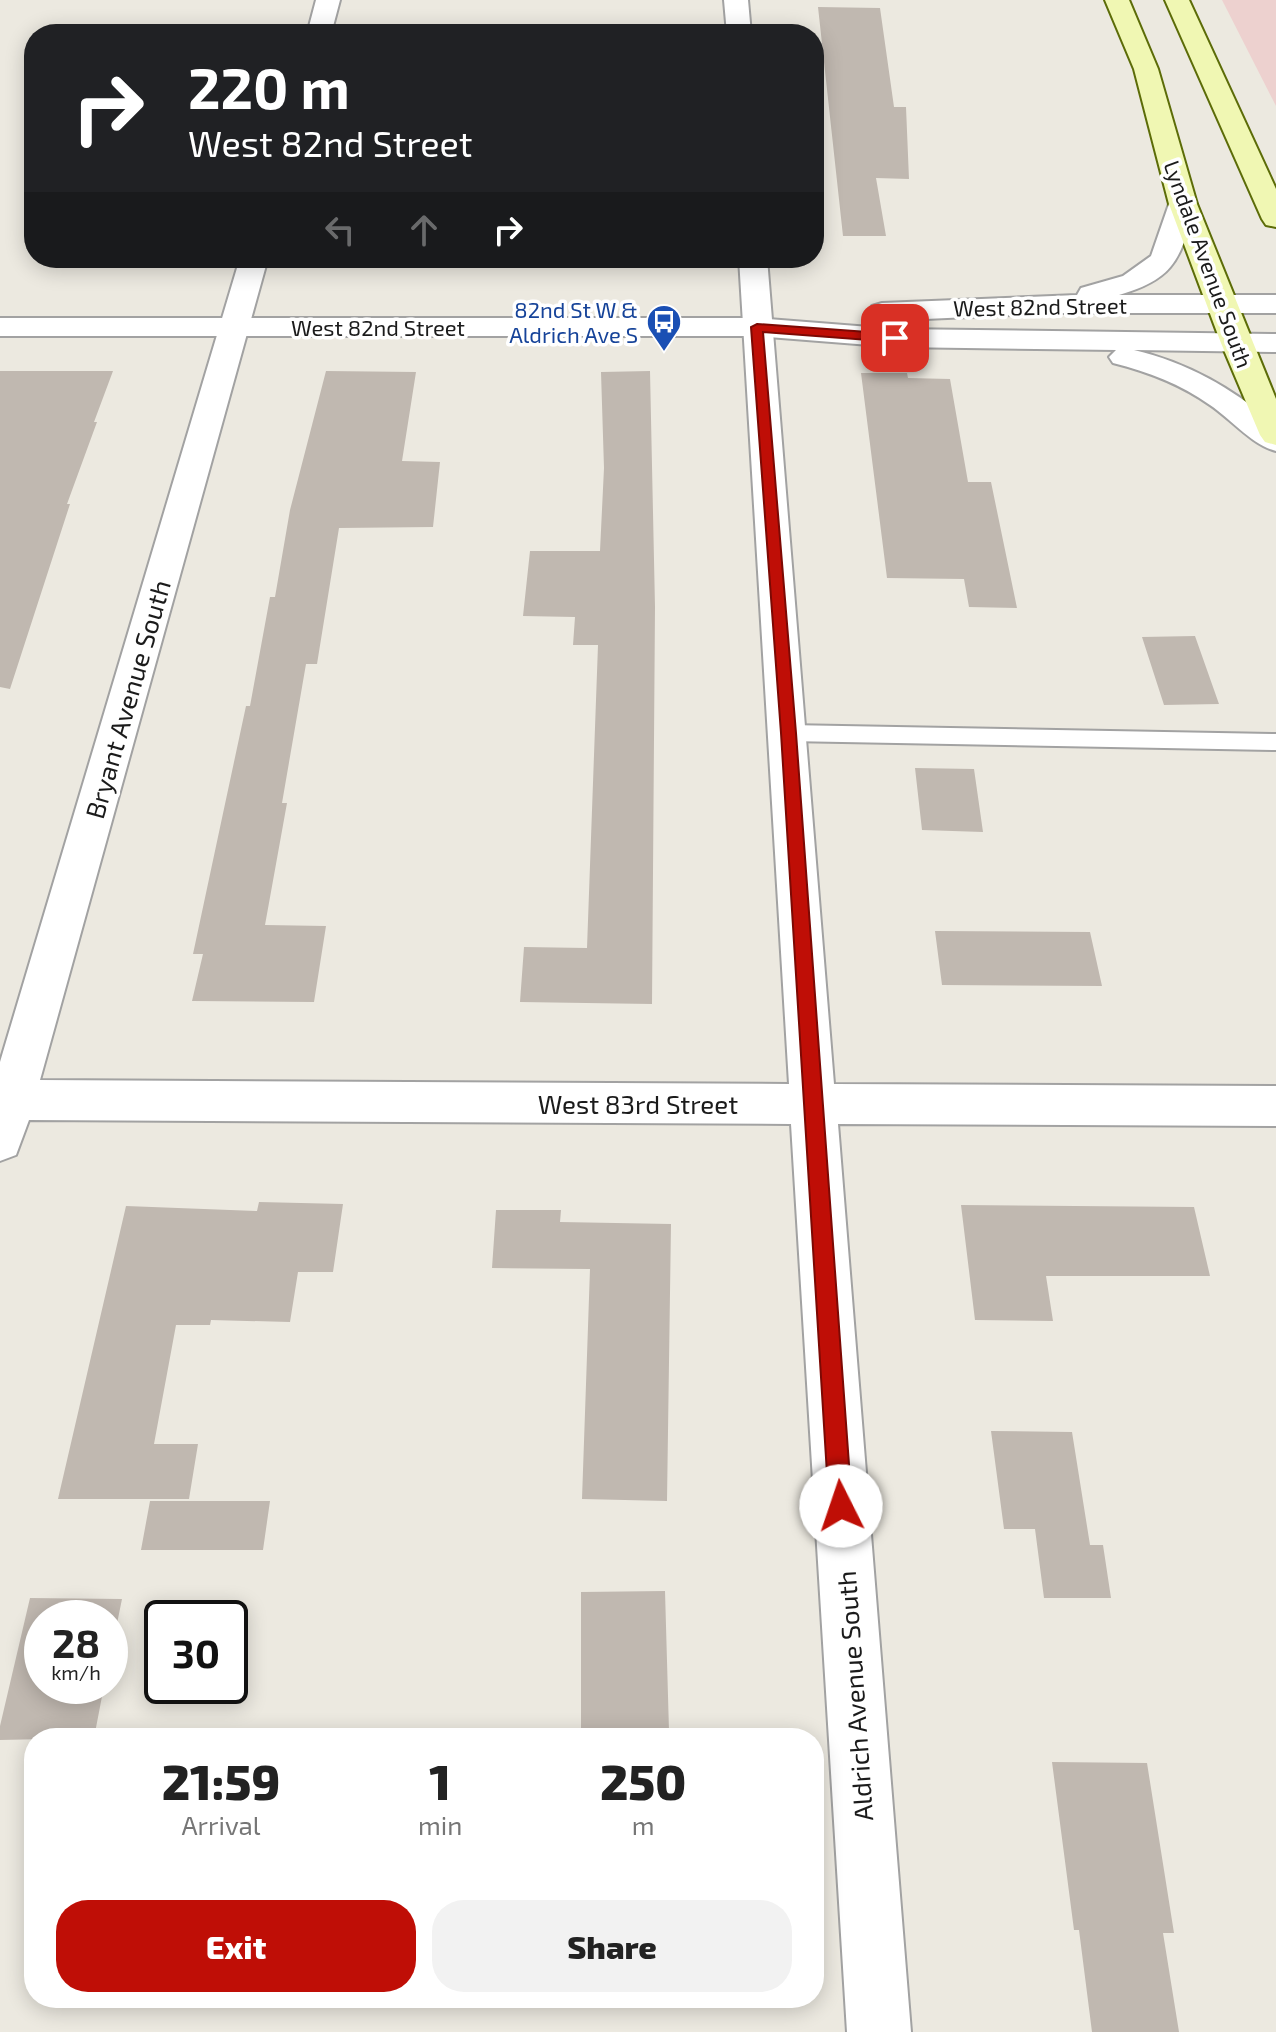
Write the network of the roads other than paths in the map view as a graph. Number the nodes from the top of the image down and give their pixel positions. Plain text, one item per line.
1 (328, 0) edge
2 (736, 0) edge
3 (1117, 0) edge
4 (1177, 0) edge
5 (322, 24) edge
6 (738, 24) edge
7 (1183, 204) junction
8 (1274, 210) edge
9 (251, 268) edge
10 (754, 268) edge
11 (1055, 304) junction
12 (1221, 304) junction
13 (1276, 304) edge
14 (0, 327) edge
15 (234, 327) junction
16 (757, 327) junction
17 (1047, 342) junction
18 (1236, 343) junction
19 (1276, 343) edge
20 (1276, 438) edge
21 (788, 733) junction
22 (1276, 742) edge
23 (811, 1104) junction
24 (1276, 1106) edge
25 (4, 1113) edge
26 (879, 2032) edge

1 - 5 street
2 - 6 street
3 - 7 main road, Lyndale Avenue South
4 - 8 main road
7 - 11 street
7 - 12 main road, Lyndale Avenue South
9 - 15 street, Bryant Avenue South
10 - 16 street, Aldrich Avenue South
11 - 12 street, West 82nd Street
11 - 16 street, West 82nd Street
12 - 13 street, West 82nd Street
12 - 18 main road, Lyndale Avenue South
14 - 15 street, West 82nd Street
15 - 16 street, West 82nd Street
15 - 25 street, Bryant Avenue South
16 - 17 street, West 82nd Street
16 - 21 street, Aldrich Avenue South
17 - 18 street, West 82nd Street
17 - 20 street
18 - 19 street, West 82nd Street
18 - 20 main road, Lyndale Avenue South
21 - 22 lane
21 - 23 street, Aldrich Avenue South
23 - 24 street, West 83rd Street
23 - 25 street, West 83rd Street
23 - 26 street, Aldrich Avenue South

